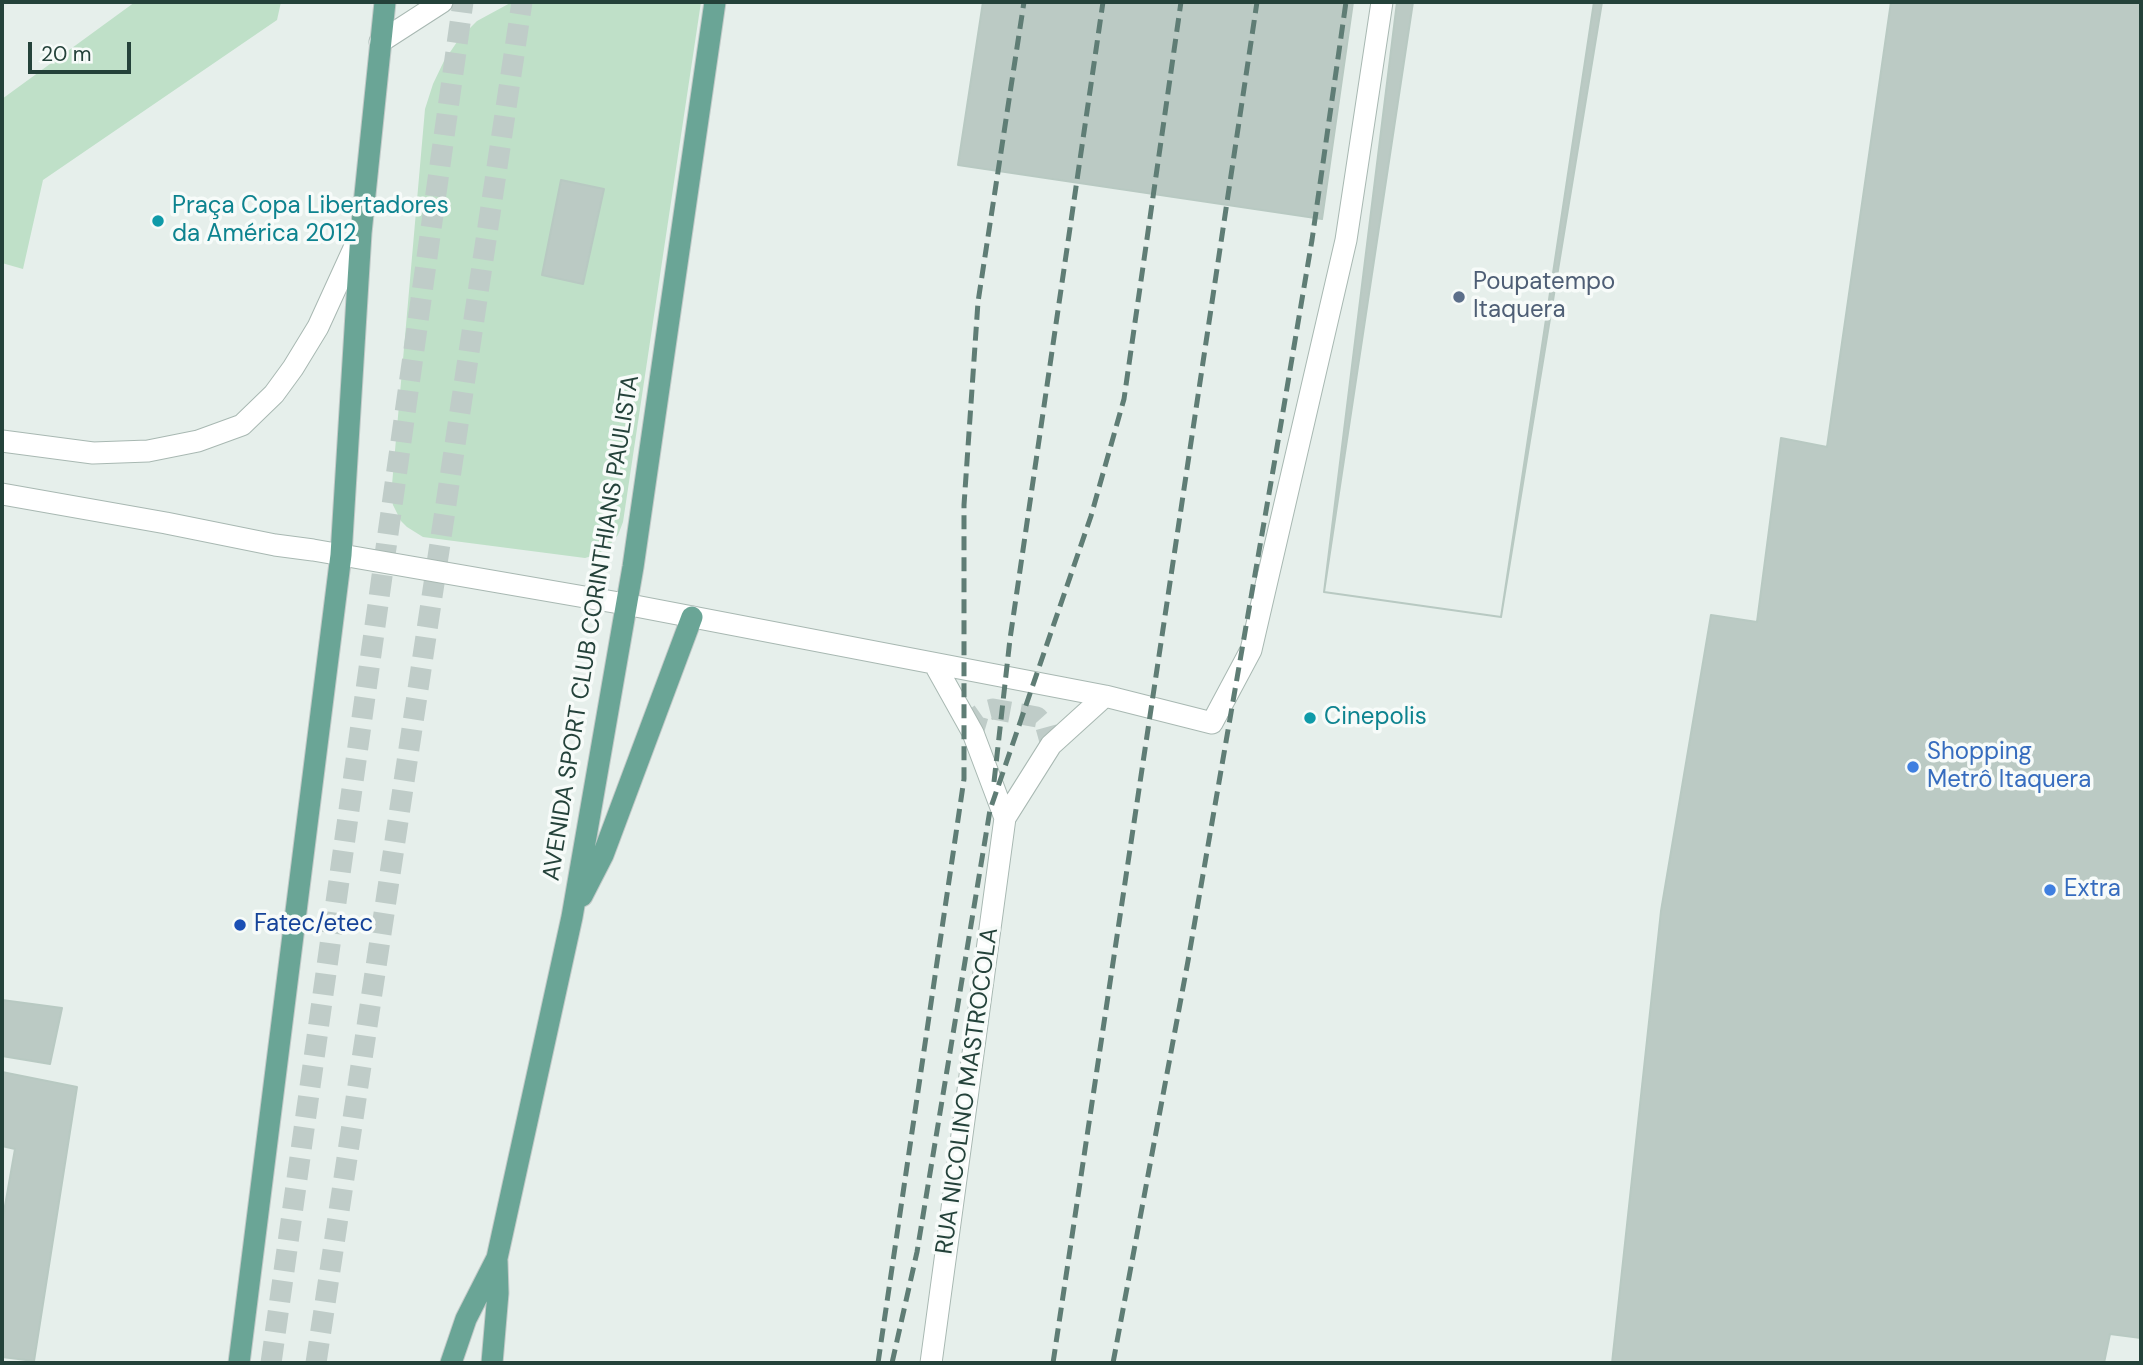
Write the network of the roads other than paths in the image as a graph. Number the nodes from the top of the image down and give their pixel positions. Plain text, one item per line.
1 (385, 2) edge
2 (442, 2) edge
3 (715, 2) edge
4 (1382, 2) edge
5 (380, 42) junction
6 (361, 233) junction
7 (2, 441) edge
8 (2, 494) edge
9 (341, 555) junction
10 (625, 604) junction
11 (692, 617) junction
12 (935, 665) junction
13 (1105, 696) junction
14 (1005, 818) junction
15 (572, 917) junction
16 (497, 1258) junction
17 (239, 1363) edge
18 (451, 1363) edge
19 (492, 1363) edge
20 (931, 1363) edge

1 - 5 main road
2 - 5 street
3 - 10 main road, AVENIDA SPORT CLUB CORINTHIANS PAULISTA
4 - 13 street
5 - 6 main road
6 - 7 street
6 - 9 main road
8 - 9 street
9 - 10 street
9 - 17 main road
10 - 11 street
10 - 15 main road, AVENIDA SPORT CLUB CORINTHIANS PAULISTA
11 - 12 street
11 - 15 main road
12 - 13 street
12 - 14 street, RUA NICOLINO MASTROCOLA
13 - 14 street, RUA NICOLINO MASTROCOLA
14 - 20 street, RUA NICOLINO MASTROCOLA
15 - 16 main road, AVENIDA SPORT CLUB CORINTHIANS PAULISTA
16 - 18 main road, AVENIDA SPORT CLUB CORINTHIANS PAULISTA
16 - 19 main road, AVENIDA SPORT CLUB CORINTHIANS PAULISTA

